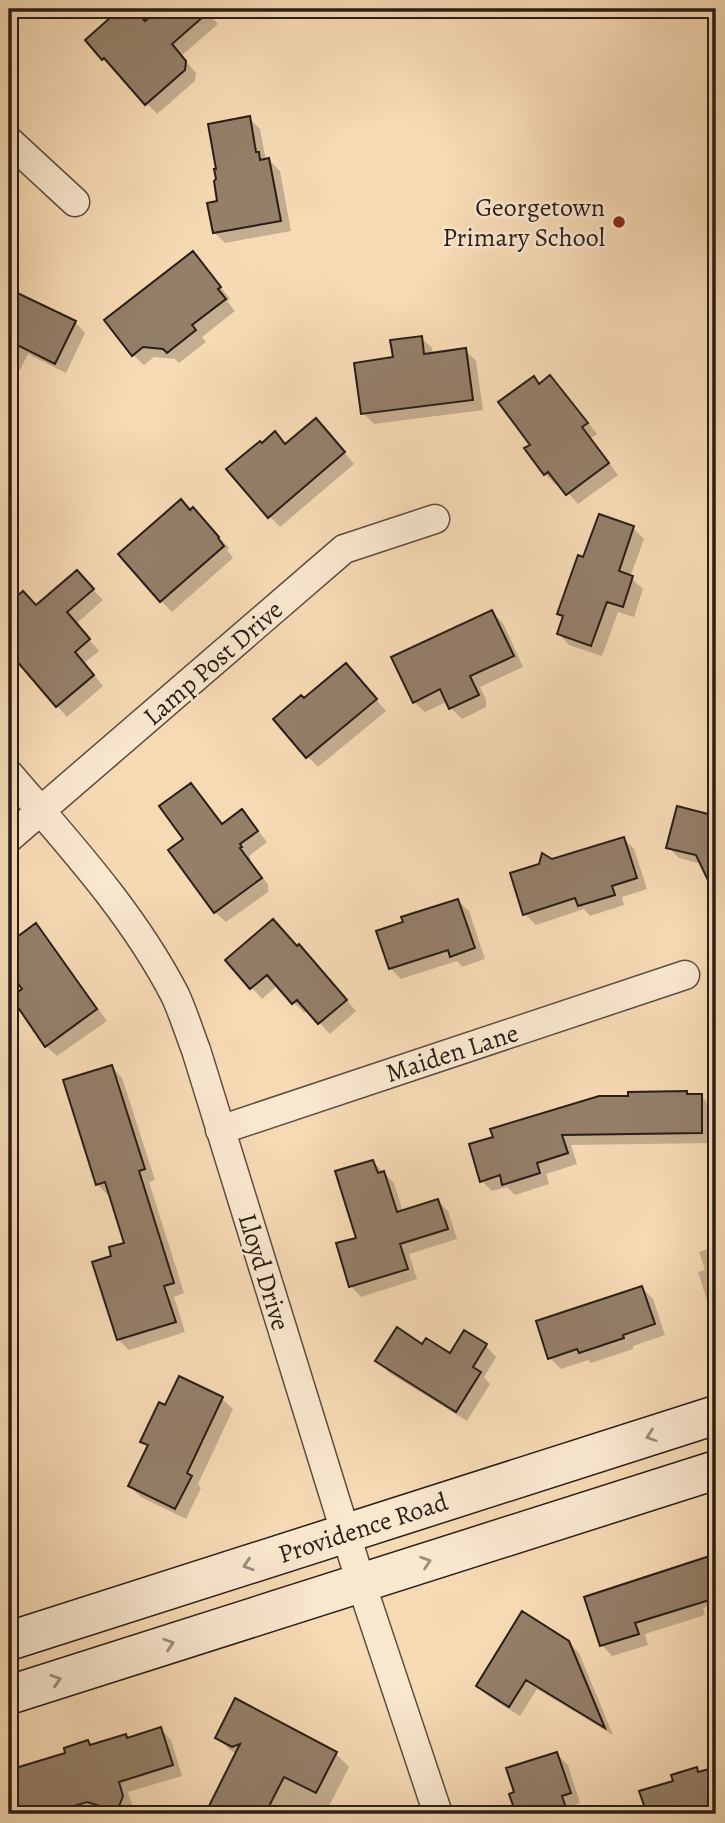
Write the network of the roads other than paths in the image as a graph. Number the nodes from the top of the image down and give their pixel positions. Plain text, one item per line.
1 (9, 141) edge
2 (75, 202) dead end
3 (435, 519) dead end
4 (9, 774) edge
5 (41, 811) junction
6 (9, 838) edge
7 (685, 975) dead end
8 (220, 1130) junction
9 (716, 1415) edge
10 (716, 1470) edge
11 (346, 1534) junction
12 (361, 1583) junction
13 (9, 1641) edge
14 (9, 1695) edge
15 (438, 1814) edge

1 - 2 street
3 - 5 street, Lamp Post Drive
4 - 5 street, Lloyd Drive
5 - 6 street, Lamp Post Drive
5 - 8 street, Lloyd Drive
7 - 8 street, Maiden Lane
8 - 11 street, Lloyd Drive
9 -> 11 main road, Providence Road
12 -> 10 main road, Providence Road
11 - 12 street, Lloyd Drive
11 -> 13 main road, Providence Road
14 -> 12 main road, Providence Road
12 - 15 street, Lloyd Drive

